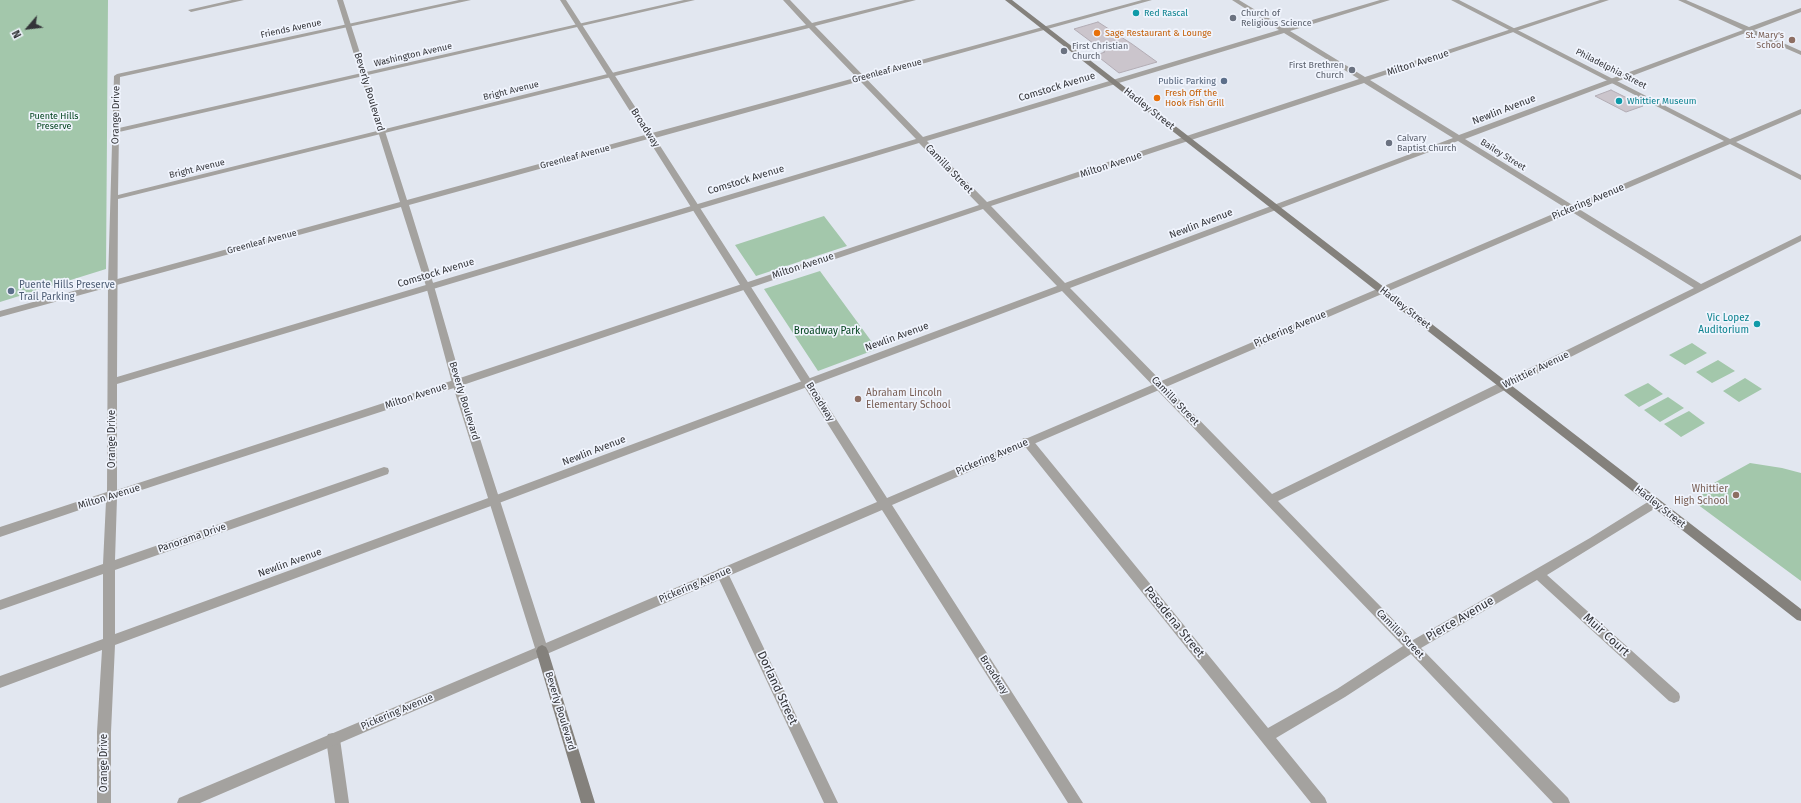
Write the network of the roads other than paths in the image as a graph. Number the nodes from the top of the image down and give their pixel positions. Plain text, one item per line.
1 (241, 0) edge
2 (340, 0) edge
3 (468, 0) edge
4 (563, 0) edge
5 (692, 0) edge
6 (786, 0) edge
7 (913, 0) edge
8 (1008, 0) edge
9 (1149, 0) edge
10 (1234, 0) edge
11 (1387, 0) edge
12 (1454, 0) edge
13 (1606, 0) edge
14 (1681, 0) edge
15 (191, 10) dead end
16 (1801, 10) edge
17 (348, 26) junction
18 (580, 26) junction
19 (811, 26) junction
20 (1045, 28) junction
21 (1749, 30) junction
22 (1284, 31) junction
23 (1514, 31) junction
24 (1801, 53) edge
25 (611, 75) junction
26 (117, 76) joint
27 (364, 76) junction
28 (862, 78) junction
29 (1113, 81) junction
30 (1363, 81) junction
31 (1611, 81) junction
32 (1801, 111) edge
33 (115, 131) junction
34 (382, 133) junction
35 (650, 136) junction
36 (920, 139) junction
37 (1187, 139) junction
38 (1458, 139) junction
39 (1729, 141) junction
40 (1801, 178) edge
41 (114, 198) junction
42 (404, 204) junction
43 (986, 206) junction
44 (695, 207) junction
45 (1276, 207) junction
46 (1571, 209) junction
47 (1801, 238) edge
48 (112, 282) junction
49 (745, 285) junction
50 (430, 286) junction
51 (1064, 287) junction
52 (1701, 288) junction
53 (1382, 290) junction
54 (0, 314) edge
55 (112, 382) junction
56 (807, 382) junction
57 (457, 383) junction
58 (1159, 385) junction
59 (1504, 386) junction
60 (1027, 441) junction
61 (384, 471) dead end
62 (112, 495) junction
63 (495, 500) junction
64 (1270, 500) junction
65 (885, 503) junction
66 (1655, 503) junction
67 (0, 532) edge
68 (109, 567) junction
69 (722, 573) junction
70 (1538, 574) junction
71 (0, 605) edge
72 (1801, 616) edge
73 (109, 641) junction
74 (1412, 647) junction
75 (542, 651) junction
76 (0, 682) edge
77 (1674, 697) dead end
78 (1267, 736) junction
79 (333, 739) junction
80 (104, 803) edge
81 (184, 803) edge
82 (342, 803) edge
83 (588, 803) edge
84 (831, 803) edge
85 (1076, 803) edge
86 (1320, 803) edge
87 (1563, 803) edge

1 - 15 street
2 - 17 street, Beverly Boulevard
3 - 17 street, Friends Avenue
4 - 18 street, Broadway
5 - 18 street, Washington Avenue
6 - 19 street, Camilla Street
7 - 19 street, Bright Avenue
8 - 20 main road, Hadley Street
9 - 20 street, Greenleaf Avenue
10 - 22 street, Bailey Street
11 - 22 street, Comstock Avenue
12 - 23 street, Philadelphia Street
13 - 23 street, Milton Avenue
14 - 21 street
16 - 21 street, Newlin Avenue
17 - 26 street, Friends Avenue
17 - 27 street, Beverly Boulevard
18 - 25 street, Broadway
18 - 27 street, Washington Avenue
19 - 25 street, Bright Avenue
19 - 28 street, Camilla Street
20 - 28 street, Greenleaf Avenue
20 - 29 main road, Hadley Street
21 - 24 street
21 - 31 street, Newlin Avenue
22 - 29 street, Comstock Avenue
22 - 30 street, Bailey Street
23 - 30 street, Milton Avenue
23 - 31 street, Philadelphia Street
25 - 34 street, Bright Avenue
25 - 35 street, Broadway
26 - 33 street, Orange Drive
27 - 33 street, Washington Avenue
27 - 34 street, Beverly Boulevard
28 - 35 street, Greenleaf Avenue
28 - 36 street, Camilla Street
29 - 36 street, Comstock Avenue
29 - 37 main road, Hadley Street
30 - 37 street, Milton Avenue
30 - 38 street, Bailey Street
31 - 38 street, Newlin Avenue
31 - 39 street, Philadelphia Street
32 - 39 street, Pickering Avenue
33 - 41 street, Orange Drive
34 - 41 street, Bright Avenue
34 - 42 street, Beverly Boulevard
35 - 42 street, Greenleaf Avenue
35 - 44 street, Broadway
36 - 43 street, Camilla Street
36 - 44 street, Comstock Avenue
37 - 43 street, Milton Avenue
37 - 45 main road, Hadley Street
38 - 45 street, Newlin Avenue
38 - 46 street, Bailey Street
39 - 40 street, Philadelphia Street
39 - 46 street, Pickering Avenue
41 - 48 street, Orange Drive
42 - 48 street, Greenleaf Avenue
42 - 50 street, Beverly Boulevard
43 - 49 street, Milton Avenue
43 - 51 street, Camilla Street
44 - 49 street, Broadway
44 - 50 street, Comstock Avenue
45 - 51 street, Newlin Avenue
45 - 53 main road, Hadley Street
46 - 52 street, Bailey Street
46 - 53 street, Pickering Avenue
47 - 52 street, Whittier Avenue
48 - 54 street, Greenleaf Avenue
48 - 55 street, Orange Drive
49 - 56 street, Broadway
49 - 57 street, Milton Avenue
50 - 55 street, Comstock Avenue
50 - 57 street, Beverly Boulevard
51 - 56 street, Newlin Avenue
51 - 58 street, Camilla Street
52 - 59 street, Whittier Avenue
53 - 58 street, Pickering Avenue
53 - 59 main road, Hadley Street
55 - 62 street, Orange Drive
56 - 63 street, Newlin Avenue
56 - 65 street, Broadway
57 - 62 street, Milton Avenue
57 - 63 street, Beverly Boulevard
58 - 60 street, Pickering Avenue
58 - 64 street, Camilla Street
59 - 64 street, Whittier Avenue
59 - 66 main road, Hadley Street
60 - 65 street, Pickering Avenue
60 - 78 street, Pasadena Street
61 - 68 street, Panorama Drive
62 - 67 street, Milton Avenue
62 - 68 street, Orange Drive
63 - 73 street, Newlin Avenue
63 - 75 street, Beverly Boulevard
64 - 74 street, Camilla Street
65 - 69 street, Pickering Avenue
65 - 85 street, Broadway
66 - 70 street, Pierce Avenue
66 - 72 main road, Hadley Street
68 - 71 street, Panorama Drive
68 - 73 street, Orange Drive
69 - 75 street, Pickering Avenue
69 - 84 street, Dorland Street
70 - 74 street, Pierce Avenue
70 - 77 street, Muir Court
73 - 76 street, Newlin Avenue
73 - 80 street, Orange Drive
74 - 78 street, Pierce Avenue
74 - 87 street, Camilla Street
75 - 79 street, Pickering Avenue
75 - 83 main road, Beverly Boulevard
78 - 86 street, Pasadena Street
79 - 81 street, Pickering Avenue
79 - 82 street

